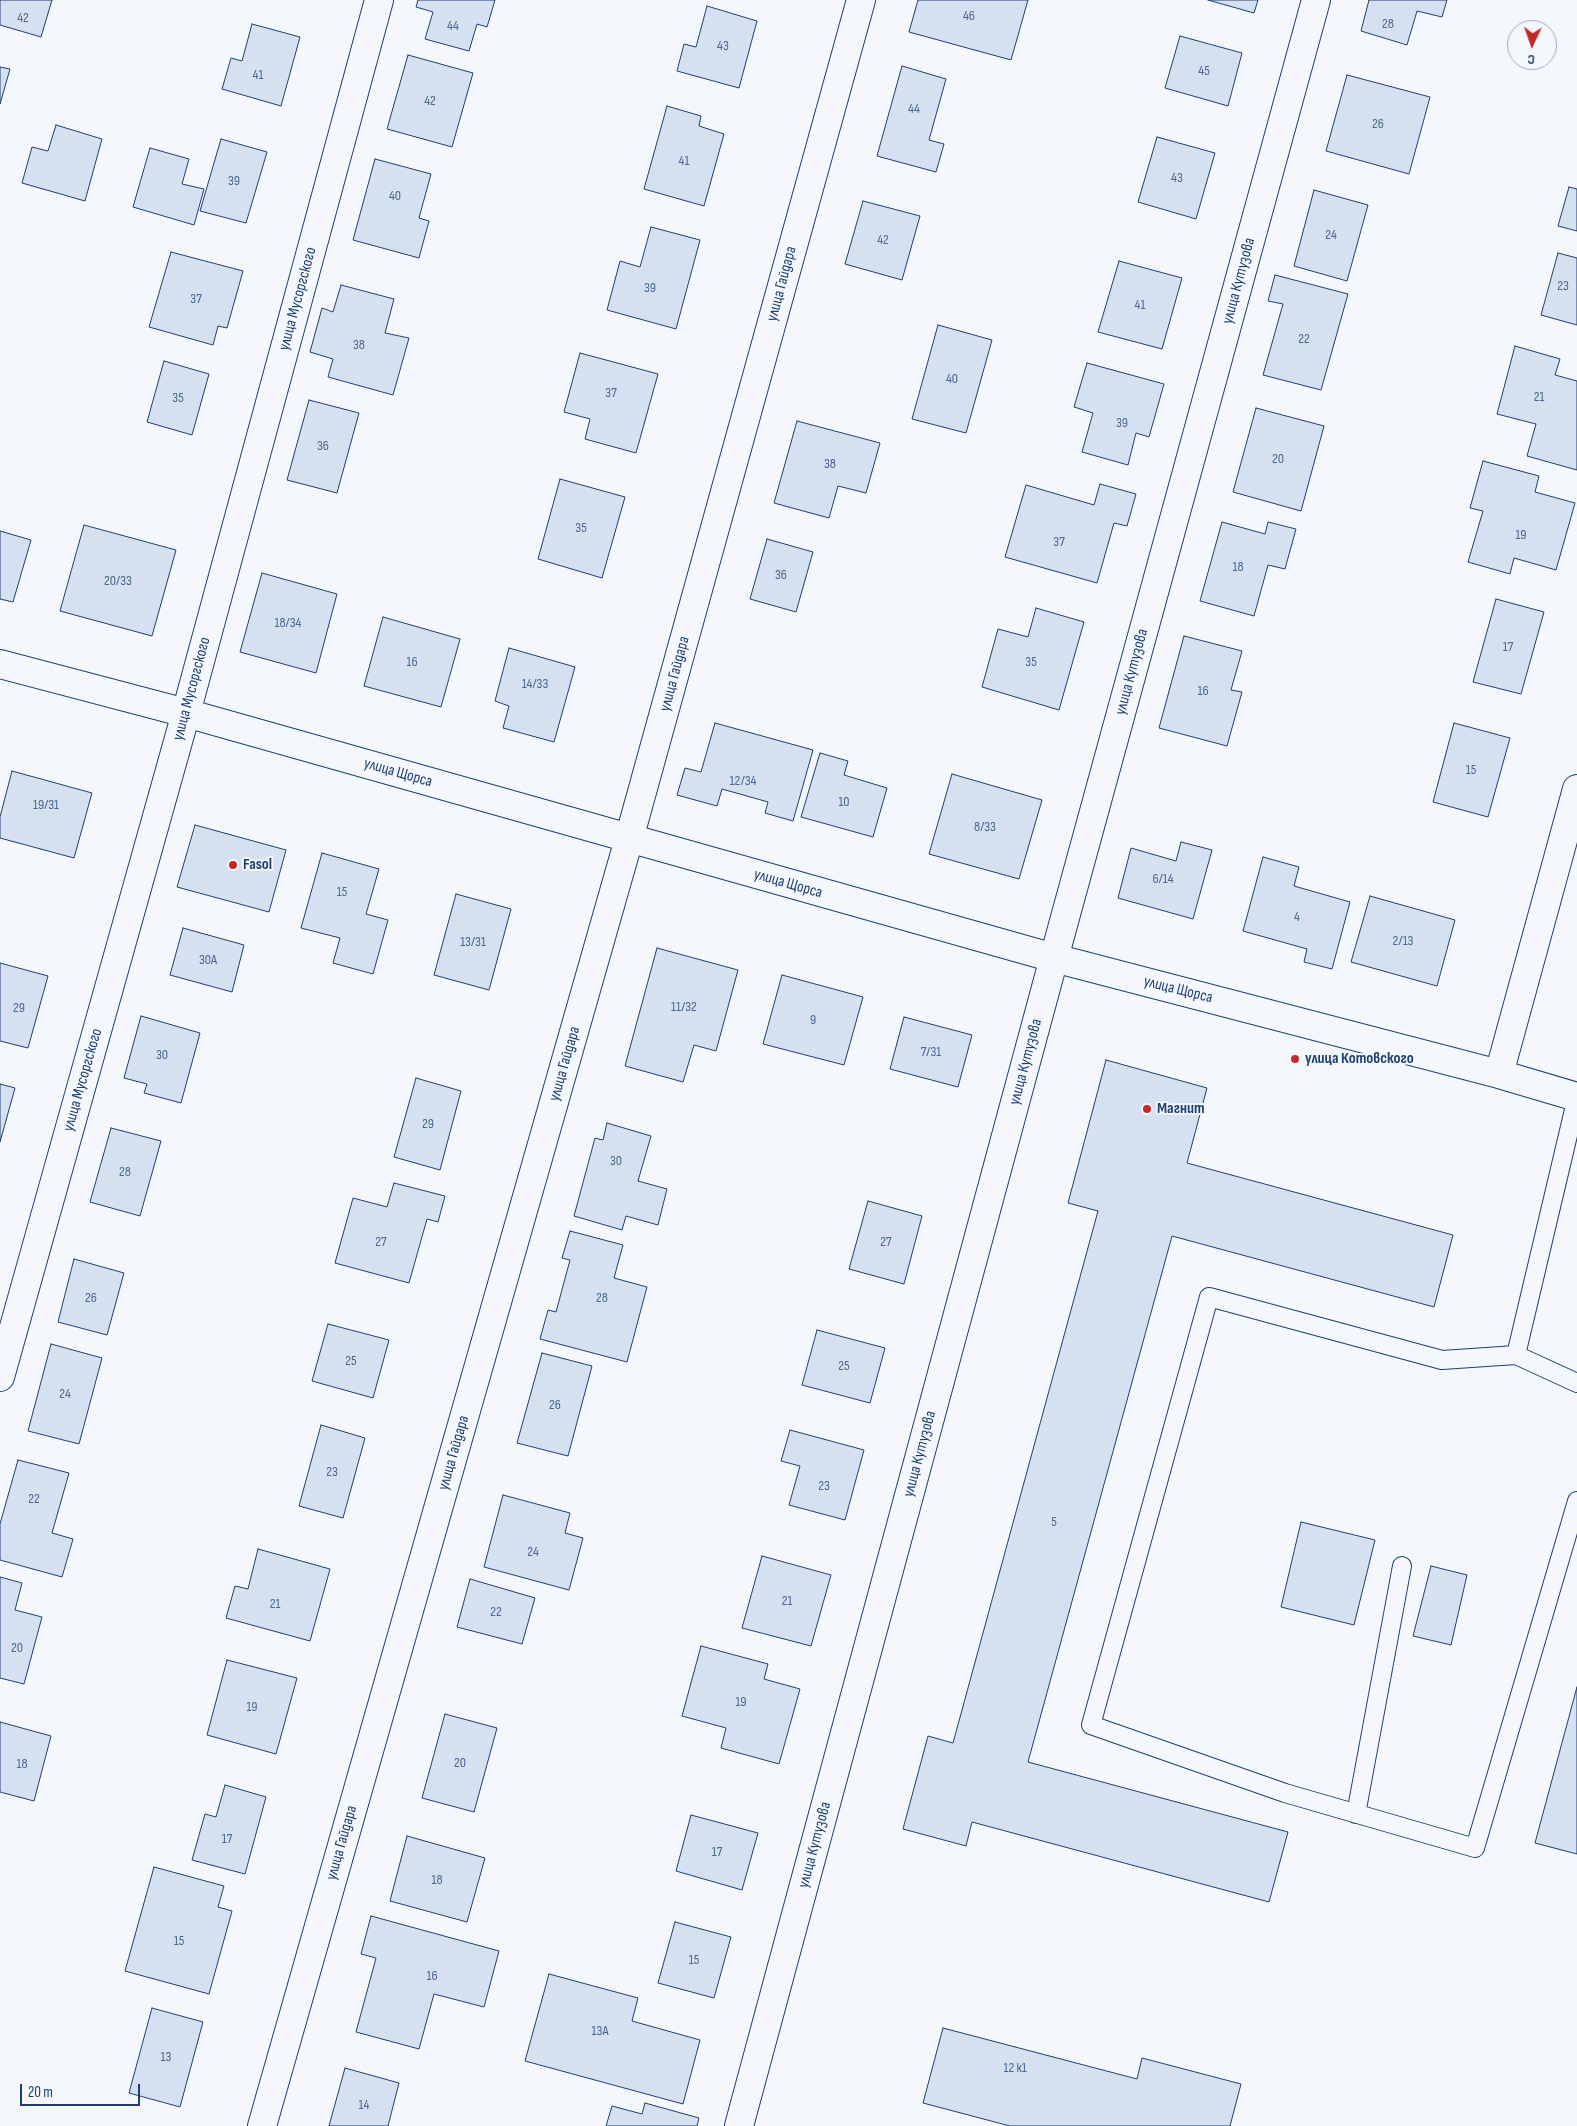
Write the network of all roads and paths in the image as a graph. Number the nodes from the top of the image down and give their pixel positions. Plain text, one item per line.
1 (379, 0) edge
2 (861, 0) edge
3 (1316, 0) edge
4 (0, 664) edge
5 (186, 713) junction
6 (1577, 789) edge
7 (629, 839) junction
8 (1054, 958) junction
9 (1499, 1074) junction
10 (1577, 1097) edge
11 (1516, 1355) junction
12 (0, 1378) edge
13 (1577, 1383) edge
14 (1577, 1501) edge
15 (1402, 1566) dead end
16 (1356, 1814) junction
17 (262, 2126) edge
18 (739, 2126) edge

1 - 5 street, улица Мусоргского
2 - 7 street, улица Гайдара
3 - 8 street, улица Кутузова
4 - 5 street, улица Щорса
5 - 7 street, улица Щорса
5 - 12 street, улица Мусоргского
6 - 9 street
7 - 8 street, улица Щорса
7 - 17 street, улица Гайдара
8 - 9 street, улица Щорса
8 - 18 street, улица Кутузова
9 - 10 street, улица Щорса
10 - 11 lane
11 - 13 lane
11 - 16 lane
14 - 16 lane
15 - 16 lane

